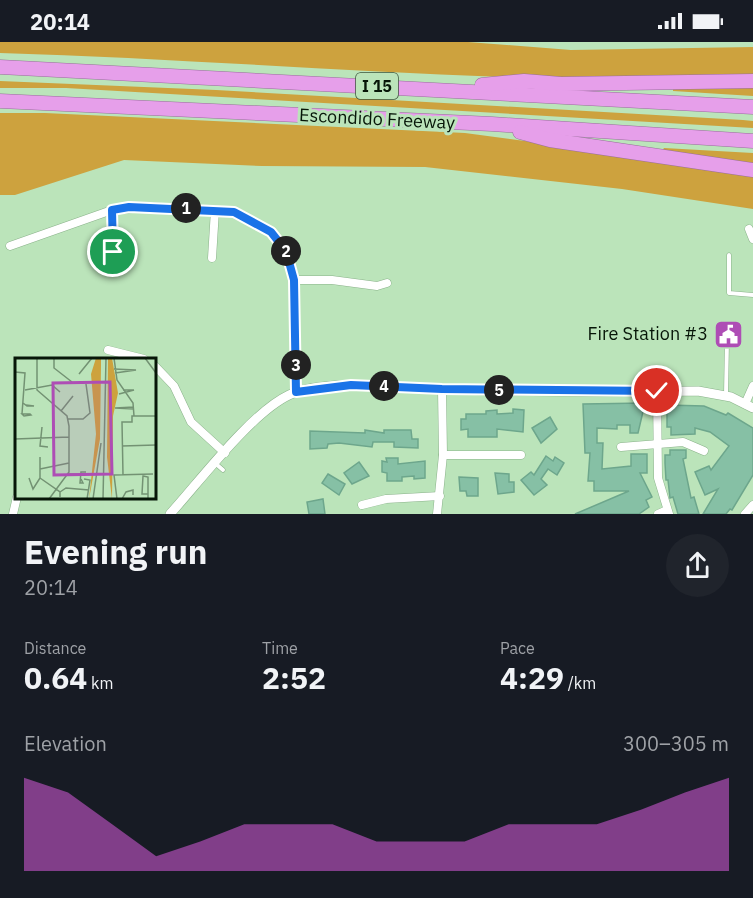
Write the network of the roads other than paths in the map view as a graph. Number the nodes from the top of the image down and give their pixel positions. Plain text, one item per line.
1 (0, 67) edge
2 (753, 81) edge
3 (435, 89) junction
4 (0, 101) edge
5 (753, 107) edge
6 (492, 124) junction
7 (753, 141) edge
8 (753, 170) edge
9 (112, 210) junction
10 (215, 210) junction
11 (749, 229) dead end
12 (753, 239) edge
13 (10, 246) dead end
14 (113, 252) dead end
15 (729, 255) dead end
16 (212, 258) dead end
17 (294, 280) junction
18 (387, 283) dead end
19 (753, 295) edge
20 (727, 340) dead end
21 (108, 350) dead end
22 (137, 358) edge
23 (156, 367) edge
24 (753, 386) edge
25 (442, 389) junction
26 (657, 391) junction
27 (296, 392) junction
28 (726, 396) junction
29 (749, 406) edge
30 (656, 443) junction
31 (621, 447) dead end
32 (704, 451) dead end
33 (225, 453) junction
34 (443, 455) junction
35 (521, 455) dead end
36 (215, 464) junction
37 (223, 470) dead end
38 (440, 496) junction
39 (17, 499) edge
40 (362, 505) dead end
41 (753, 506) edge
42 (668, 512) edge
43 (13, 514) edge
44 (170, 514) edge
45 (437, 514) edge
46 (658, 514) edge
47 (745, 514) edge

1 - 3 highway, Escondido Freeway / I 15
2 - 3 highway
3 - 5 highway, Escondido Freeway / I 15
4 - 6 highway, Escondido Freeway / I 15
6 - 7 highway, Escondido Freeway / I 15
6 - 8 highway
9 - 10 street
9 - 13 street
9 - 14 street
10 - 16 street
10 - 17 street
11 - 12 street
15 - 19 lane
17 - 18 street
17 - 27 street
20 - 28 lane
21 - 22 street
23 - 33 street
24 - 29 street
25 - 26 street
25 - 27 street
25 - 34 street
26 - 28 street
26 - 30 street
27 - 33 street
28 - 29 street
30 - 31 street
30 - 32 street
30 - 42 street
33 - 36 street
34 - 35 street
34 - 38 street
36 - 37 lane
36 - 44 street
38 - 40 street
38 - 45 street
39 - 43 street
41 - 47 street
42 - 46 street

